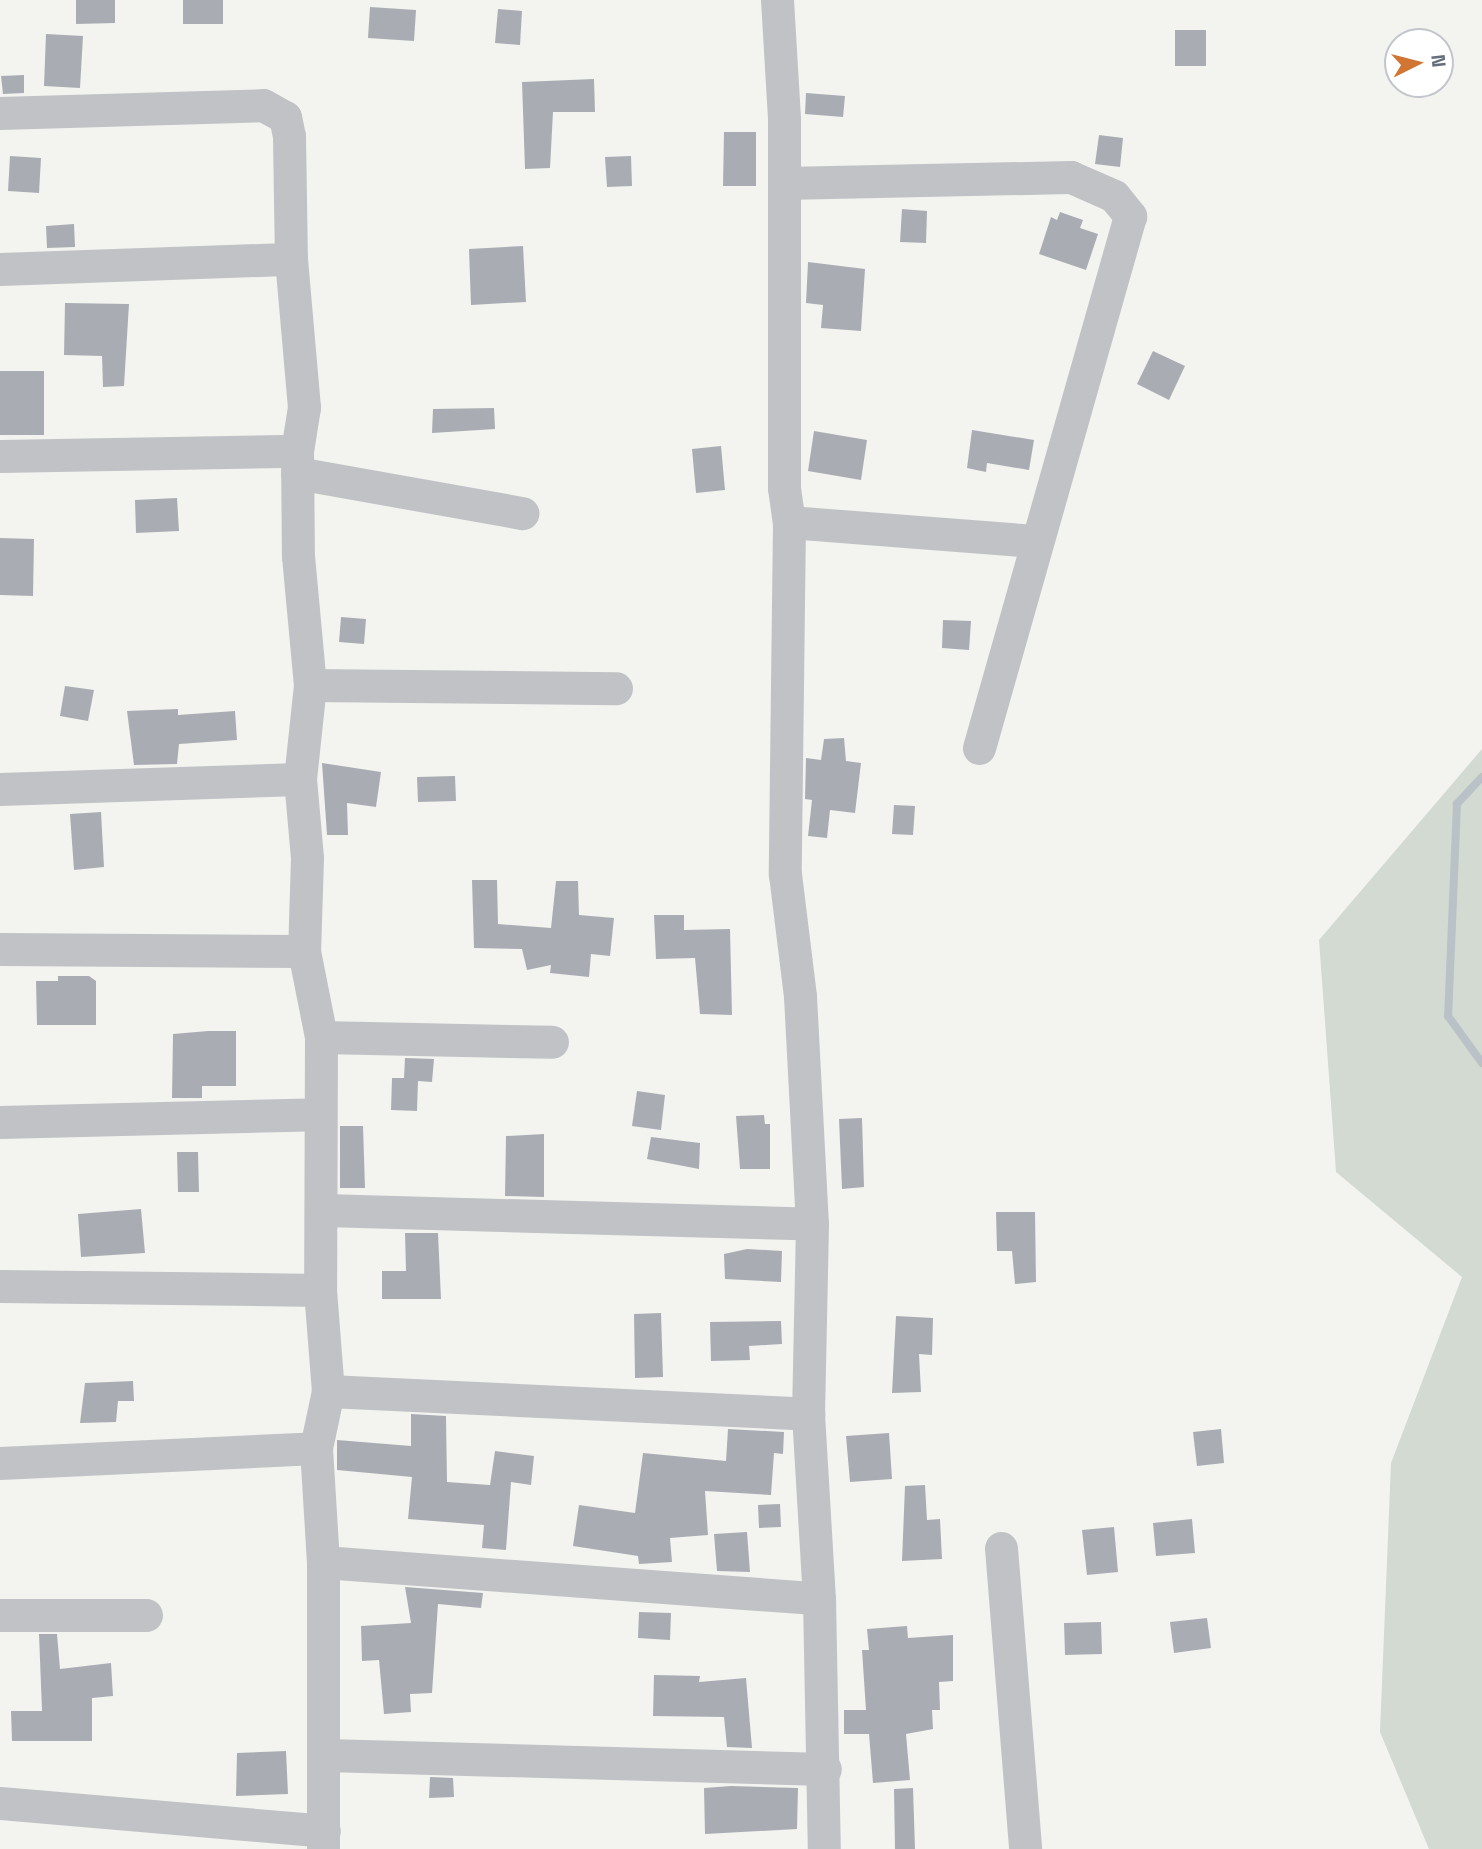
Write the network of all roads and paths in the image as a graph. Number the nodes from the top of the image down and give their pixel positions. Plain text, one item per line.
1 (777, 0) edge
2 (0, 113) edge
3 (784, 183) junction
4 (291, 259) junction
5 (0, 269) edge
6 (0, 456) edge
7 (297, 462) junction
8 (522, 513) dead end
9 (789, 522) junction
10 (1037, 541) junction
11 (310, 685) junction
12 (616, 688) dead end
13 (979, 748) dead end
14 (300, 779) junction
15 (0, 789) edge
16 (0, 949) edge
17 (304, 951) junction
18 (321, 1037) junction
19 (552, 1042) dead end
20 (319, 1114) junction
21 (0, 1122) edge
22 (324, 1210) junction
23 (813, 1224) junction
24 (0, 1286) edge
25 (320, 1290) junction
26 (328, 1391) junction
27 (808, 1414) junction
28 (316, 1448) junction
29 (0, 1463) edge
30 (1002, 1549) dead end
31 (323, 1562) junction
32 (820, 1598) junction
33 (0, 1615) edge
34 (146, 1615) dead end
35 (326, 1755) junction
36 (825, 1769) junction
37 (0, 1803) edge
38 (324, 1840) edge
39 (824, 1849) edge
40 (1026, 1849) edge

1 - 3 street
2 - 4 street
3 - 9 street
3 - 10 street
4 - 5 street
4 - 7 street
6 - 7 street
7 - 8 street
7 - 11 street
9 - 10 street
9 - 23 street
10 - 13 street
11 - 12 street
11 - 14 street
14 - 15 street
14 - 17 street
16 - 17 street
17 - 18 street
18 - 19 street
18 - 20 street
20 - 21 street
20 - 22 street
22 - 23 street
22 - 25 street
23 - 27 street
24 - 25 street
25 - 26 street
26 - 27 street
26 - 28 street
27 - 32 street
28 - 29 street
28 - 31 street
30 - 40 street
31 - 32 street
31 - 35 street
32 - 36 street
33 - 34 street
35 - 36 street
35 - 38 street
36 - 39 street
37 - 38 street

